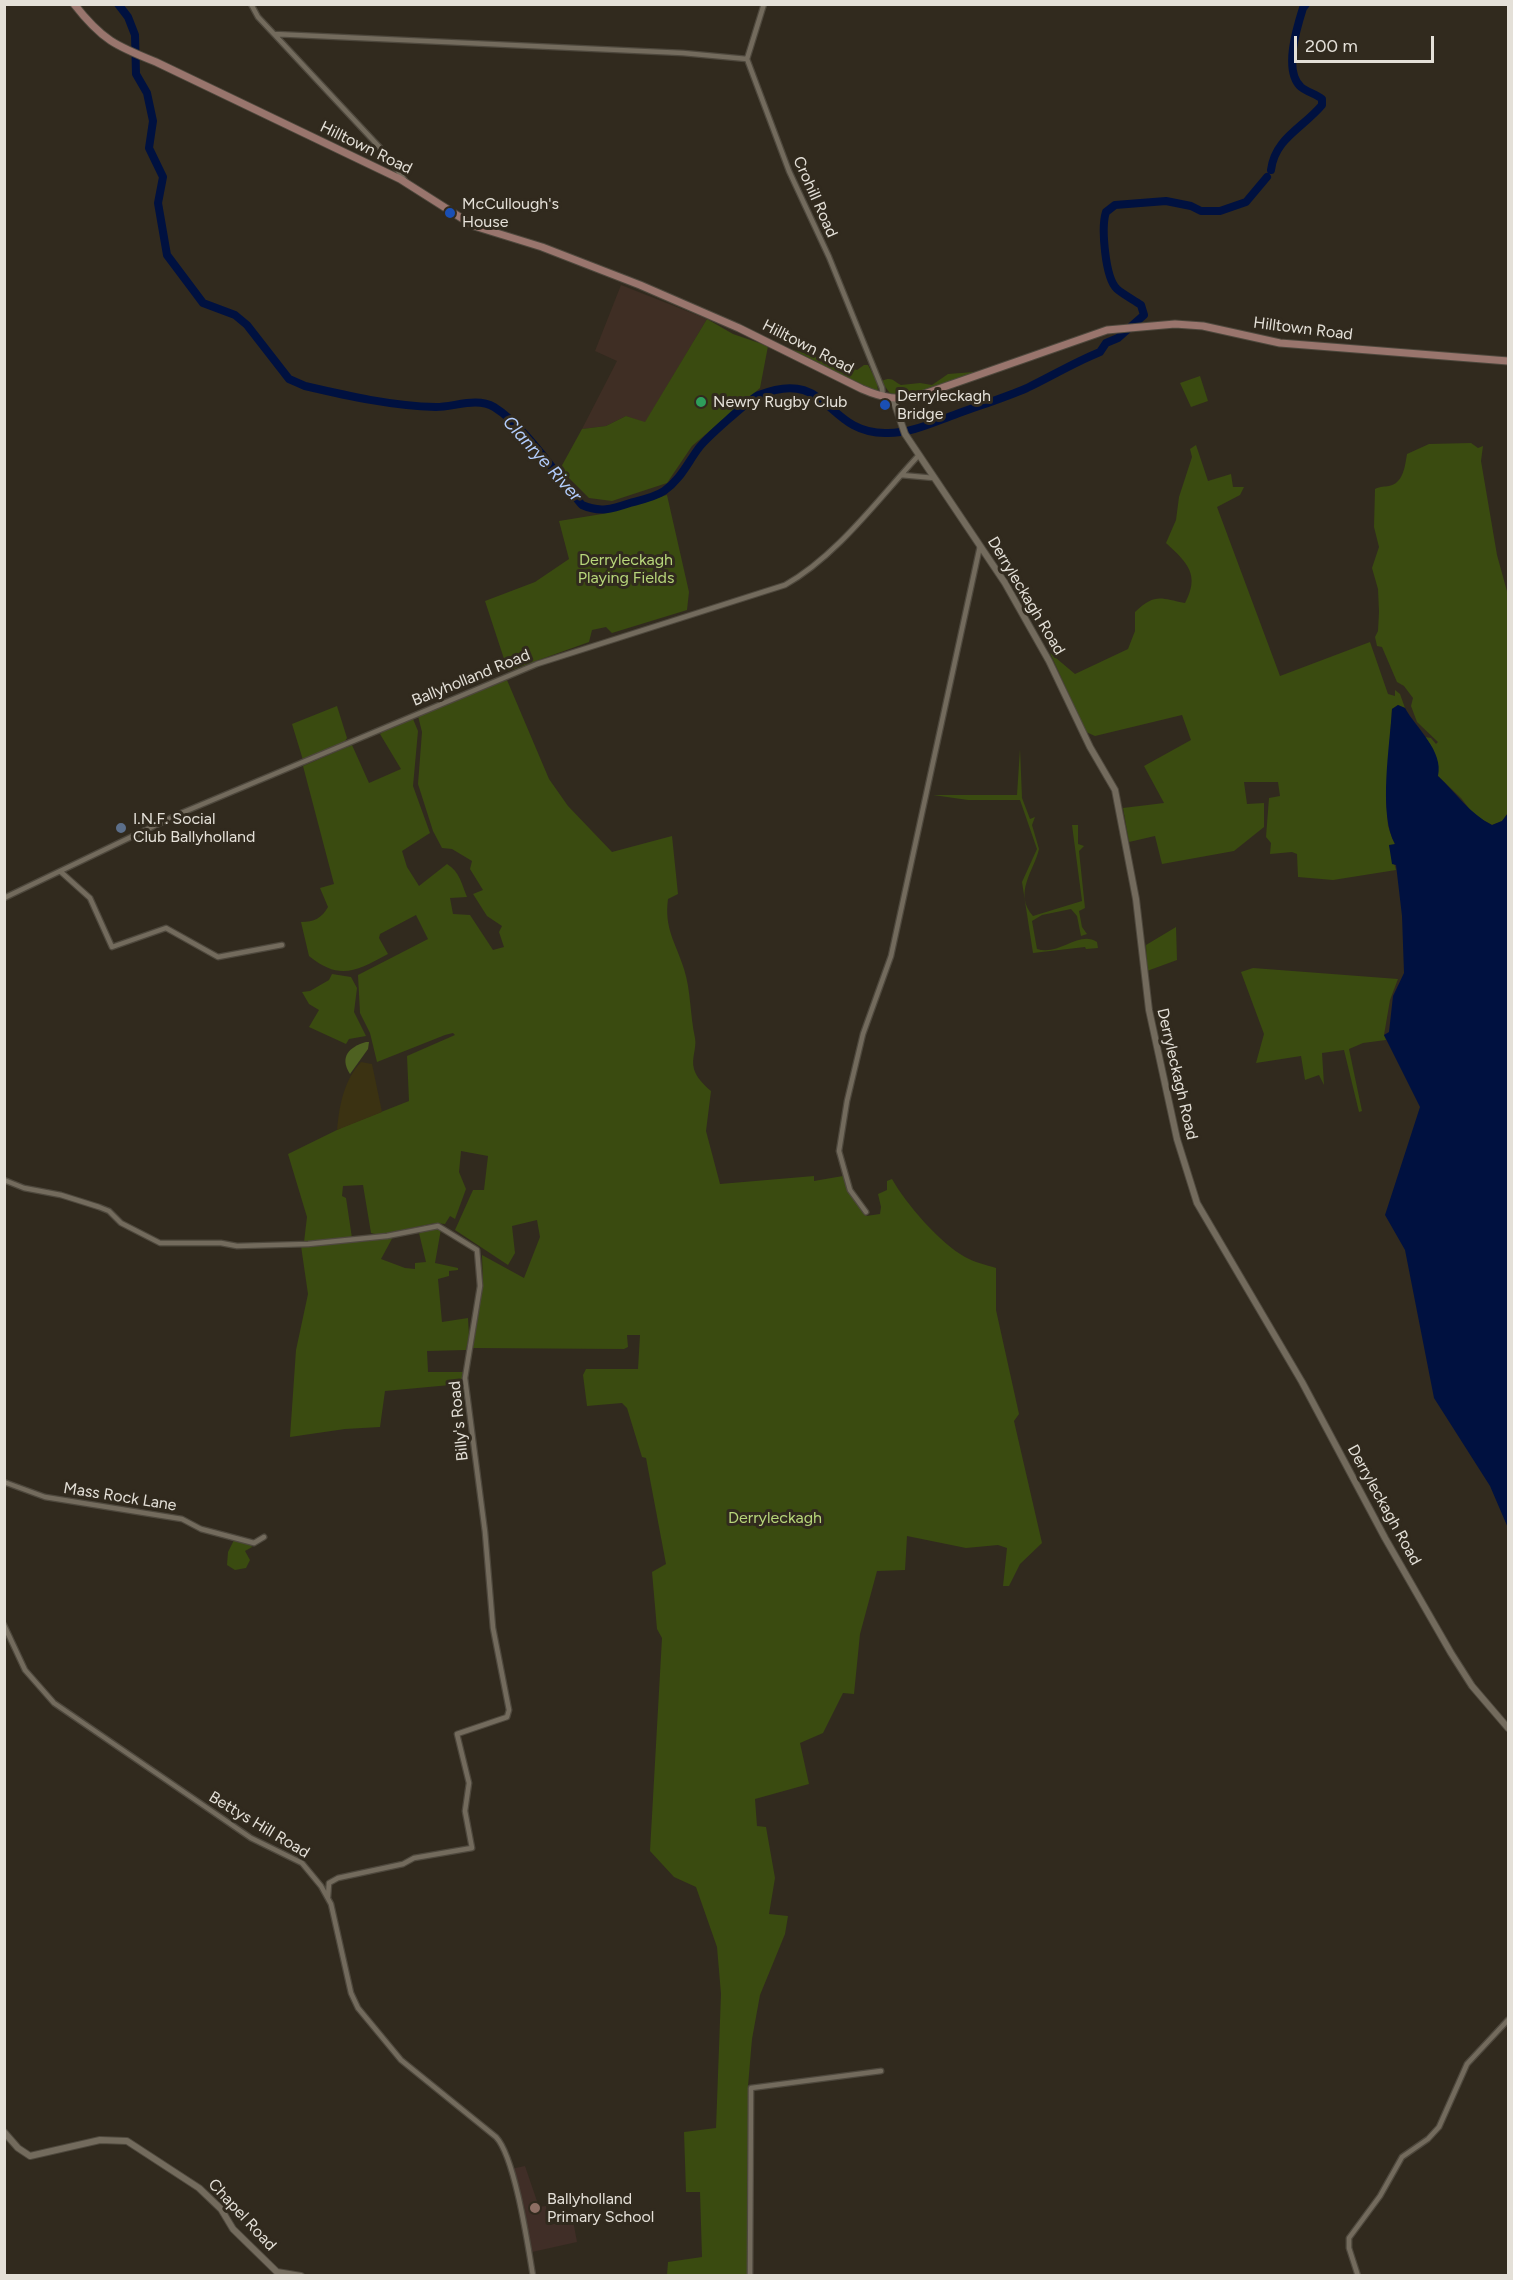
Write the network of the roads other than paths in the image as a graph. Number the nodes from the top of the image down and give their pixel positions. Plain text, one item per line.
1 (74, 4) edge
2 (251, 4) edge
3 (764, 4) edge
4 (274, 34) junction
5 (747, 59) junction
6 (406, 183) junction
7 (1509, 361) edge
8 (883, 397) junction
9 (893, 399) junction
10 (919, 455) junction
11 (901, 475) junction
12 (934, 478) junction
13 (980, 546) junction
14 (62, 872) junction
15 (4, 898) edge
16 (282, 945) dead end
17 (4, 1180) edge
18 (866, 1212) dead end
19 (4, 1482) edge
20 (264, 1537) dead end
21 (4, 1625) edge
22 (1509, 1728) edge
23 (328, 1897) junction
24 (1509, 2020) edge
25 (881, 2072) dead end
26 (4, 2132) edge
27 (301, 2276) edge
28 (533, 2276) edge
29 (750, 2276) edge
30 (1358, 2276) edge

1 - 6 main road, Hilltown Road
2 - 4 street
3 - 5 street
4 - 5 street
4 - 6 street
5 - 8 street, Crohill Road
6 - 8 main road, Hilltown Road
7 - 9 main road, Hilltown Road
8 - 9 main road, Hilltown Road
9 - 10 street, Derryleckagh Road
10 - 11 street, Ballyholland Road
10 - 12 street, Derryleckagh Road
11 - 12 street
11 - 14 street, Ballyholland Road
12 - 13 street, Derryleckagh Road
13 - 18 street
13 - 22 street, Derryleckagh Road
14 - 15 street, Ballyholland Road
14 - 16 street
17 - 23 street, Billy's Road
19 - 20 street, Mass Rock Lane
21 - 23 street, Bettys Hill Road
23 - 28 street, Bettys Hill Road
24 - 30 street
25 - 29 street
26 - 27 street, Chapel Road

